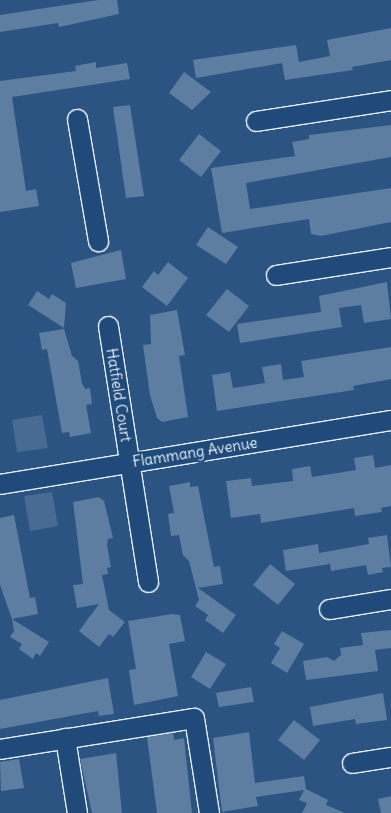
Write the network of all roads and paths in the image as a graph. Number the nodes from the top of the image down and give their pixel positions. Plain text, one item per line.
1 (391, 100) edge
2 (77, 119) dead end
3 (256, 121) dead end
4 (98, 241) dead end
5 (391, 256) edge
6 (276, 275) dead end
7 (108, 326) dead end
8 (391, 420) edge
9 (129, 463) junction
10 (0, 484) edge
11 (148, 582) dead end
12 (391, 599) edge
13 (329, 609) dead end
14 (65, 738) junction
15 (0, 749) edge
16 (391, 757) edge
17 (352, 763) dead end
18 (77, 813) edge
19 (209, 813) edge

1 - 3 street
2 - 4 street
5 - 6 street
7 - 9 street, Hatfield Court
8 - 9 street, Flammang Avenue
9 - 10 street, Flammang Avenue
9 - 11 street, Hatfield Court
12 - 13 street
14 - 15 street
14 - 18 street
14 - 19 street
16 - 17 street

